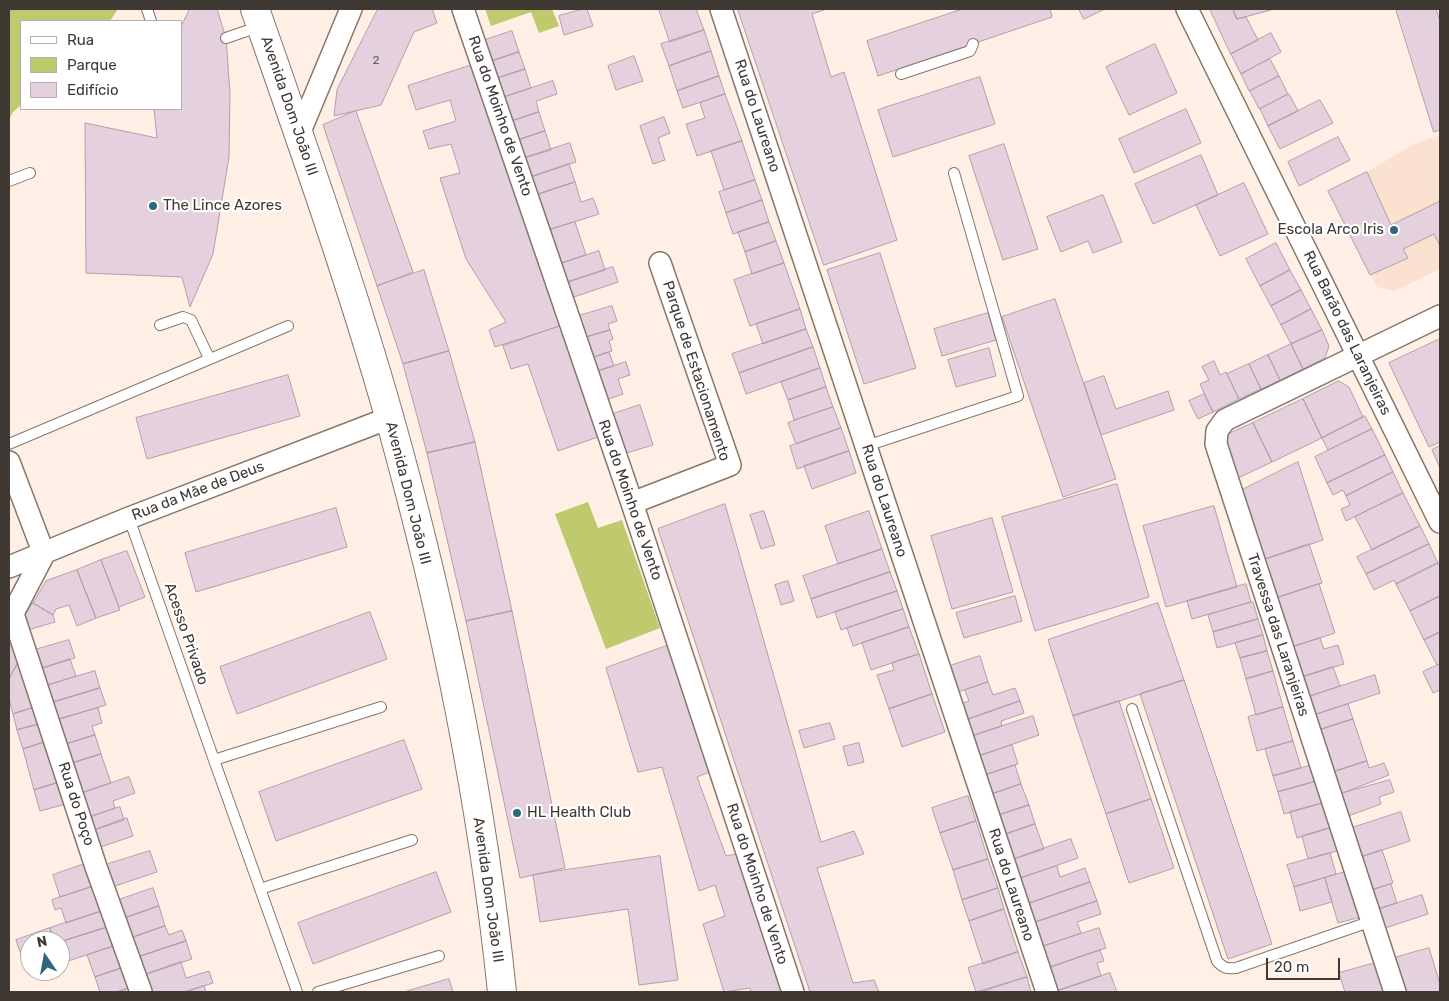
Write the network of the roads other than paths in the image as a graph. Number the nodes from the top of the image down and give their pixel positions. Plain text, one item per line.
1 (351, 9) edge
2 (463, 9) edge
3 (721, 9) edge
4 (1187, 9) edge
5 (258, 17) edge
6 (226, 38) dead end
7 (972, 44) dead end
8 (900, 74) dead end
9 (299, 134) junction
10 (30, 173) dead end
11 (954, 173) dead end
12 (9, 181) edge
13 (660, 263) dead end
14 (1440, 316) edge
15 (160, 325) dead end
16 (288, 326) dead end
17 (1358, 356) junction
18 (208, 358) junction
19 (389, 418) junction
20 (9, 444) edge
21 (866, 446) junction
22 (9, 462) edge
23 (632, 503) junction
24 (129, 518) junction
25 (1440, 522) edge
26 (44, 554) junction
27 (9, 567) edge
28 (10, 615) edge
29 (380, 707) dead end
30 (1132, 709) dead end
31 (214, 760) junction
32 (412, 840) dead end
33 (260, 889) junction
34 (1372, 921) junction
35 (439, 956) dead end
36 (141, 992) edge
37 (297, 992) edge
38 (318, 992) edge
39 (502, 992) edge
40 (793, 992) edge
41 (1047, 992) edge
42 (1395, 992) edge

1 - 9 street
2 - 23 street, Rua do Moinho de Vento
3 - 21 street, Rua do Laureano
4 - 17 street, Rua Barão das Laranjeiras
5 - 6 lane
5 - 9 main road, Avenida Dom João III
7 - 8 lane
9 - 19 main road, Avenida Dom João III
10 - 12 lane
11 - 21 lane
13 - 23 street, Parque de Estacionamento
14 - 17 street, Travessa das Laranjeiras
15 - 18 lane
16 - 18 lane
17 - 25 street, Rua Barão das Laranjeiras
17 - 34 street, Travessa das Laranjeiras
18 - 20 lane
19 - 24 street, Rua da Mãe de Deus
19 - 39 main road, Avenida Dom João III
21 - 41 street, Rua do Laureano
22 - 26 street
23 - 40 street, Rua do Moinho de Vento
24 - 26 street, Rua da Mãe de Deus
24 - 31 lane, Acesso Privado
26 - 27 street, Rua da Mãe de Deus
26 - 28 street
28 - 36 street, Rua do Poço
29 - 31 lane
30 - 34 lane
31 - 33 lane, Acesso Privado
32 - 33 lane
33 - 37 lane, Acesso Privado
34 - 42 street, Travessa das Laranjeiras
35 - 38 lane

